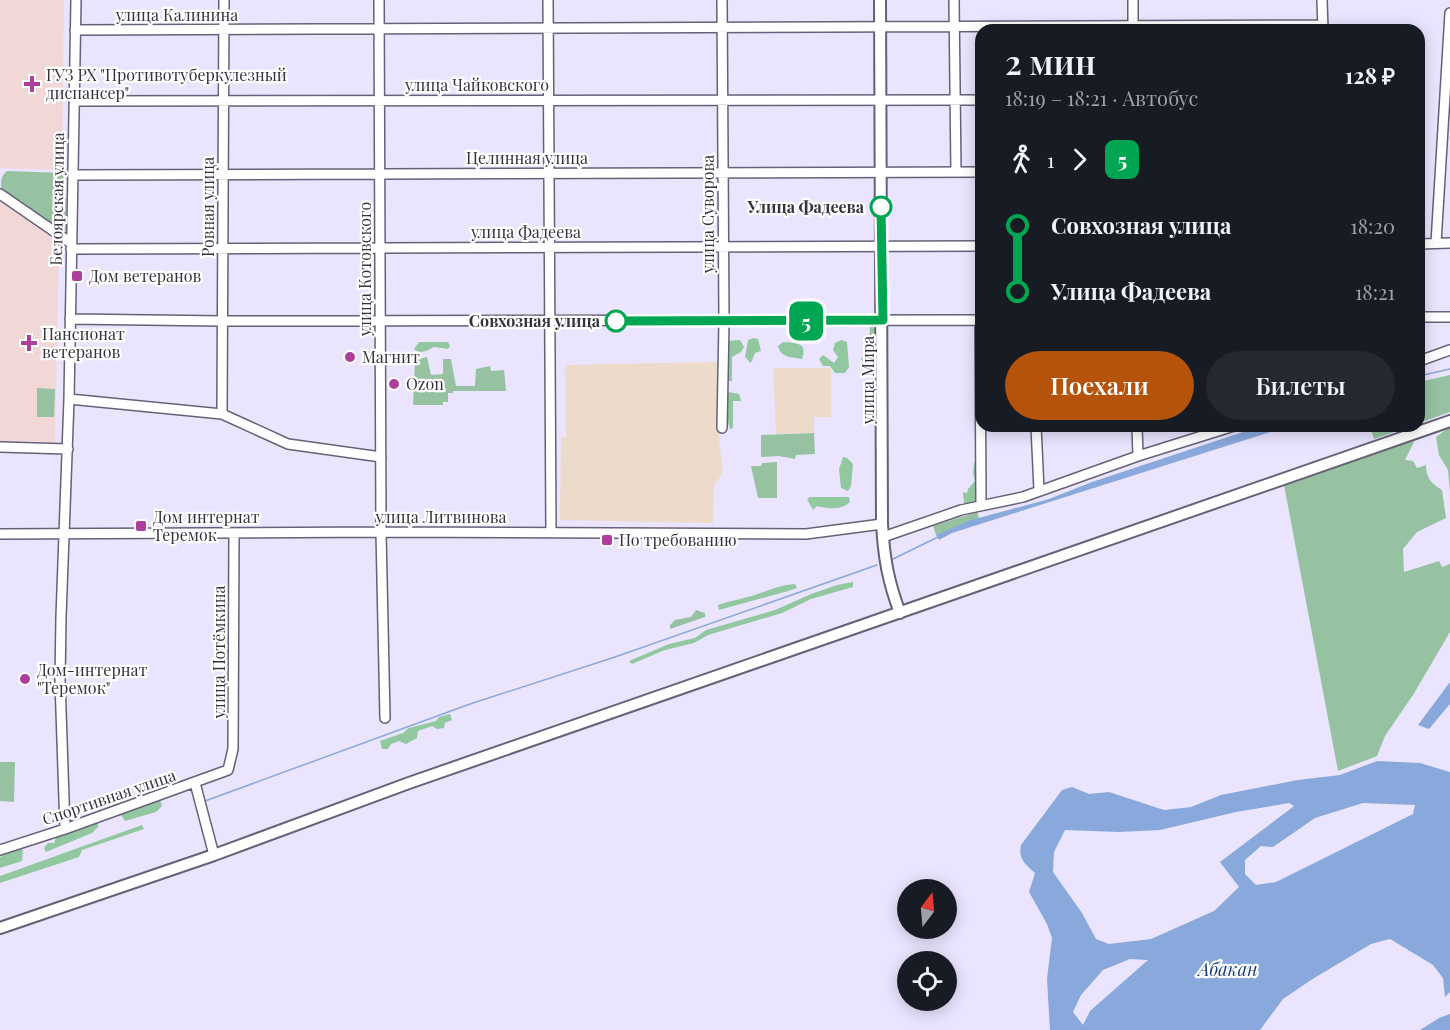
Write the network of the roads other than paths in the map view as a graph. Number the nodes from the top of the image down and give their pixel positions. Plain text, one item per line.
1 (76, 0) edge
2 (224, 0) edge
3 (379, 0) edge
4 (548, 0) edge
5 (722, 0) edge
6 (880, 0) edge
7 (954, 0) edge
8 (1133, 0) edge
9 (1322, 0) edge
10 (1450, 13) edge
11 (1133, 24) edge
12 (1323, 24) edge
13 (880, 27) junction
14 (955, 27) junction
15 (975, 27) edge
16 (548, 28) junction
17 (722, 28) junction
18 (379, 29) junction
19 (75, 30) junction
20 (224, 30) junction
21 (1448, 87) edge
22 (223, 100) junction
23 (379, 100) junction
24 (549, 100) junction
25 (880, 100) junction
26 (956, 100) junction
27 (975, 100) edge
28 (74, 101) junction
29 (722, 101) junction
30 (549, 172) junction
31 (881, 172) junction
32 (957, 172) junction
33 (975, 172) edge
34 (223, 173) junction
35 (380, 173) junction
36 (723, 174) junction
37 (73, 175) junction
38 (0, 194) edge
39 (1436, 243) junction
40 (1450, 243) edge
41 (1425, 244) edge
42 (71, 246) junction
43 (550, 246) junction
44 (881, 246) junction
45 (975, 246) edge
46 (723, 247) junction
47 (380, 248) junction
48 (223, 249) junction
49 (1425, 317) edge
50 (1450, 317) edge
51 (70, 319) junction
52 (380, 320) junction
53 (883, 320) junction
54 (975, 320) edge
55 (222, 321) junction
56 (550, 321) junction
57 (724, 321) junction
58 (1450, 350) edge
59 (1425, 359) edge
60 (69, 399) junction
61 (222, 414) junction
62 (1450, 421) edge
63 (722, 428) dead end
64 (1425, 430) edge
65 (981, 432) edge
66 (1036, 432) edge
67 (1137, 432) edge
68 (1215, 432) edge
69 (1418, 432) edge
70 (0, 447) edge
71 (68, 449) junction
72 (1138, 456) junction
73 (381, 457) junction
74 (1039, 490) junction
75 (981, 505) junction
76 (882, 524) junction
77 (381, 532) junction
78 (552, 532) junction
79 (0, 534) edge
80 (64, 534) junction
81 (234, 534) junction
82 (883, 537) junction
83 (900, 613) junction
84 (385, 718) dead end
85 (228, 770) joint
86 (195, 783) junction
87 (65, 829) junction
88 (0, 850) edge
89 (214, 855) junction
90 (0, 928) edge

1 - 19 street, Белоярская улица
2 - 20 street, Ровная улица
3 - 18 street, улица Котовского
4 - 16 street
5 - 17 street, улица Суворова
6 - 13 main road, улица Мира
7 - 14 street
8 - 11 street
9 - 12 street
10 - 21 street
13 - 14 street, улица Калинина
13 - 17 street, улица Калинина
13 - 25 main road, улица Мира
14 - 15 street, улица Калинина
14 - 26 street
16 - 17 street, улица Калинина
16 - 18 street, улица Калинина
16 - 24 street
17 - 29 street, улица Суворова
18 - 20 street, улица Калинина
18 - 23 street, улица Котовского
19 - 20 street, улица Калинина
19 - 28 street, Белоярская улица
20 - 22 street, Ровная улица
21 - 39 street
22 - 23 street, улица Чайковского
22 - 28 street, улица Чайковского
22 - 34 street, Ровная улица
23 - 24 street, улица Чайковского
23 - 35 street, улица Котовского
24 - 29 street, улица Чайковского
24 - 30 street
25 - 26 street, улица Чайковского
25 - 29 street, улица Чайковского
25 - 31 main road, улица Мира
26 - 27 street, улица Чайковского
26 - 32 street
28 - 37 street, Белоярская улица
29 - 36 street, улица Суворова
30 - 35 street, Целинная улица
30 - 36 street, Целинная улица
30 - 43 street
31 - 32 street, Целинная улица
31 - 36 street, Целинная улица
31 - 44 main road, улица Мира
32 - 33 street, Целинная улица
34 - 35 street, Целинная улица
34 - 37 street, Целинная улица
34 - 48 street, Ровная улица
35 - 47 street, улица Котовского
36 - 46 street, улица Суворова
37 - 42 street, Белоярская улица
38 - 42 street
39 - 40 street
39 - 41 street
42 - 48 street, улица Фадеева
42 - 51 street, Белоярская улица
43 - 46 street, улица Фадеева
43 - 47 street, улица Фадеева
43 - 56 street
44 - 45 street, улица Фадеева
44 - 46 street, улица Фадеева
44 - 53 main road, улица Мира
46 - 57 street, улица Суворова
47 - 48 street, улица Фадеева
47 - 52 street, улица Котовского
48 - 55 street, Ровная улица
49 - 50 street
51 - 55 street
51 - 60 street, Белоярская улица
52 - 55 street
52 - 56 street
52 - 73 street, улица Котовского
53 - 54 street
53 - 57 street
53 - 76 main road, улица Мира
55 - 61 street, Ровная улица
56 - 57 street
56 - 78 street
57 - 63 street, улица Суворова
58 - 59 street
60 - 61 street
60 - 71 street, Белоярская улица
61 - 73 street
62 - 64 main road
65 - 75 street
66 - 74 street
67 - 72 street
68 - 72 street
69 - 83 main road
70 - 71 street
71 - 80 street, Белоярская улица
72 - 74 street
73 - 77 street, улица Котовского
74 - 75 street
75 - 82 street
76 - 78 street, улица Литвинова
76 - 82 main road, улица Мира
77 - 78 street, улица Литвинова
77 - 81 street, улица Литвинова
77 - 84 street, улица Котовского
79 - 80 street, улица Литвинова
80 - 81 street, улица Литвинова
80 - 87 street, Белоярская улица
81 - 85 street, улица Потёмкина
82 - 83 main road, улица Мира
83 - 89 main road
85 - 86 street, Спортивная улица
86 - 87 street, Спортивная улица
86 - 89 street
87 - 88 street, Спортивная улица
89 - 90 main road

